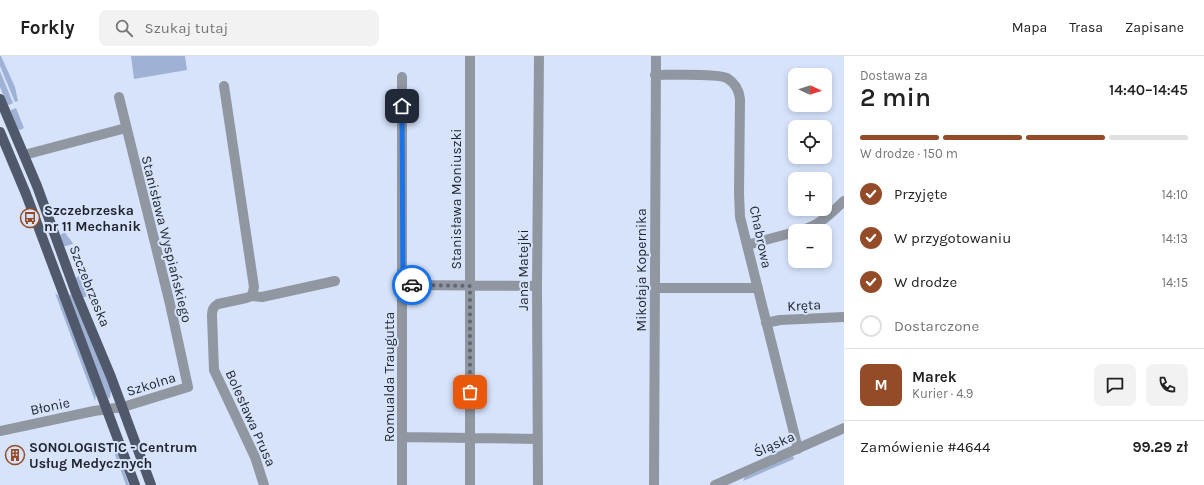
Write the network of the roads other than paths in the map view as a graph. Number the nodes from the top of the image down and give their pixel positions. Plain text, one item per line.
1 (470, 56) edge
2 (539, 56) edge
3 (656, 56) edge
4 (656, 75) junction
5 (402, 77) dead end
6 (224, 86) dead end
7 (119, 97) dead end
8 (0, 99) edge
9 (126, 128) junction
10 (0, 132) edge
11 (24, 155) junction
12 (844, 201) edge
13 (818, 224) edge
14 (788, 234) edge
15 (746, 245) junction
16 (335, 281) dead end
17 (403, 285) junction
18 (470, 286) junction
19 (537, 286) junction
20 (655, 288) junction
21 (758, 288) junction
22 (252, 296) junction
23 (844, 317) edge
24 (766, 322) junction
25 (188, 387) joint
26 (122, 407) junction
27 (107, 409) junction
28 (844, 428) edge
29 (0, 431) edge
30 (402, 437) junction
31 (470, 438) junction
32 (537, 438) junction
33 (798, 448) junction
34 (738, 480) edge
35 (135, 485) edge
36 (151, 485) edge
37 (264, 485) edge
38 (402, 485) edge
39 (470, 485) edge
40 (538, 485) edge
41 (654, 485) edge
42 (715, 485) edge

1 - 18 street, Stanisława Moniuszki
2 - 19 street, Jana Matejki
3 - 4 street, Mikołaja Kopernika
4 - 15 street, Chabrowa
4 - 20 street, Mikołaja Kopernika
5 - 17 street, Romualda Traugutta
6 - 22 street
7 - 9 street, Stanisława Wyspiańskiego
8 - 11 main road, Szczebrzeska
9 - 11 street
9 - 25 street, Stanisława Wyspiańskiego
10 - 27 main road, Szczebrzeska
11 - 26 main road, Szczebrzeska
12 - 13 street
14 - 15 street
15 - 21 street, Chabrowa
16 - 22 street, Bolesława Prusa
17 - 18 street
17 - 30 street, Romualda Traugutta
18 - 19 street
18 - 31 street, Stanisława Moniuszki
19 - 32 street, Jana Matejki
20 - 21 street
20 - 41 street, Mikołaja Kopernika
21 - 24 street, Chabrowa
22 - 37 street, Bolesława Prusa
23 - 24 street, Kręta
24 - 33 street, Chabrowa
25 - 26 street, Szkolna
26 - 27 street, Szkolna
26 - 36 main road, Szczebrzeska
27 - 29 street, Błonie
27 - 35 main road, Szczebrzeska
28 - 33 street, Śląska
30 - 31 street
30 - 38 street, Romualda Traugutta
31 - 32 street
31 - 39 street, Stanisława Moniuszki
32 - 40 street, Jana Matejki
33 - 34 street, Śląska
34 - 42 street, Śląska

